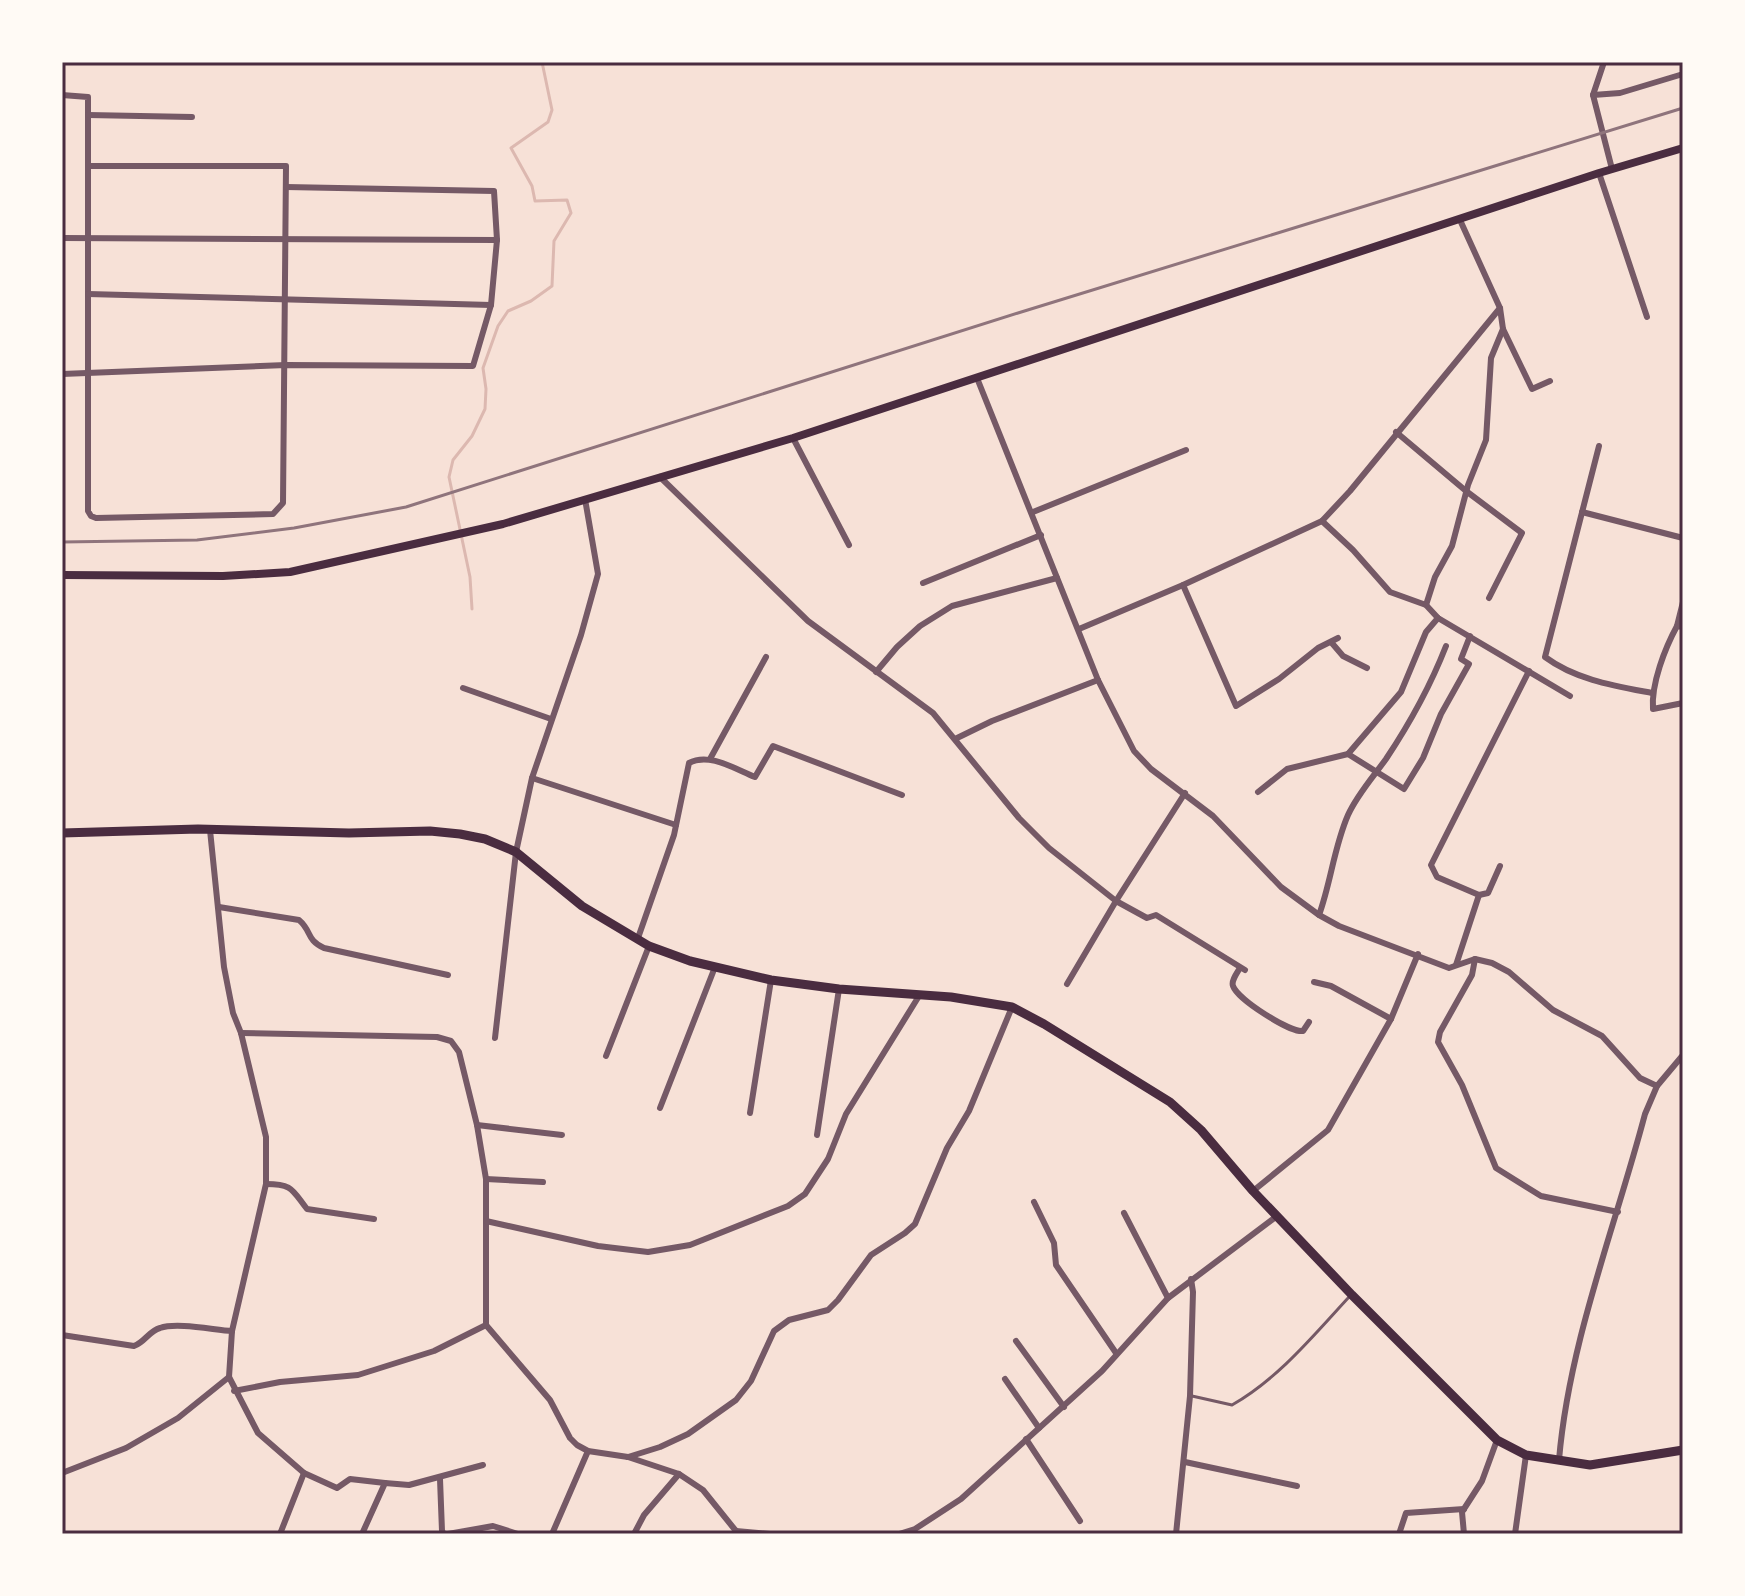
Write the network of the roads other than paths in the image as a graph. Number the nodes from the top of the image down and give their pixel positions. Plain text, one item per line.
1 (1604, 62) edge
2 (1683, 74) edge
3 (62, 95) edge
4 (1593, 95) junction
5 (88, 115) junction
6 (192, 117) dead end
7 (1683, 148) edge
8 (88, 166) junction
9 (1612, 169) junction
10 (1599, 173) junction
11 (286, 187) junction
12 (1460, 220) junction
13 (62, 238) edge
14 (88, 238) junction
15 (286, 239) junction
16 (497, 240) junction
17 (88, 294) junction
18 (286, 299) junction
19 (491, 305) junction
20 (1500, 308) junction
21 (1647, 317) dead end
22 (1503, 329) junction
23 (286, 365) junction
24 (62, 374) edge
25 (88, 374) junction
26 (977, 378) junction
27 (1550, 381) dead end
28 (1396, 432) junction
29 (793, 438) junction
30 (1599, 446) dead end
31 (1186, 450) dead end
32 (660, 477) junction
33 (1466, 491) junction
34 (585, 499) junction
35 (1033, 512) junction
36 (1582, 512) junction
37 (1322, 521) junction
38 (1041, 535) junction
39 (1683, 538) edge
40 (849, 545) dead end
41 (62, 575) edge
42 (1057, 578) junction
43 (923, 583) dead end
44 (1183, 585) junction
45 (1489, 598) dead end
46 (1683, 602) edge
47 (1426, 605) junction
48 (1438, 618) junction
49 (1680, 627) edge
50 (1079, 629) junction
51 (1470, 636) junction
52 (1446, 646) dead end
53 (766, 657) dead end
54 (1367, 668) dead end
55 (1529, 671) junction
56 (876, 672) junction
57 (1098, 680) junction
58 (463, 688) dead end
59 (1652, 693) junction
60 (1570, 696) dead end
61 (1683, 703) edge
62 (551, 719) junction
63 (955, 739) junction
64 (1348, 754) junction
65 (710, 759) junction
66 (1377, 772) junction
67 (532, 778) junction
68 (1258, 792) dead end
69 (1185, 793) junction
70 (902, 795) dead end
71 (676, 825) junction
72 (210, 830) junction
73 (62, 833) edge
74 (516, 852) junction
75 (1500, 866) dead end
76 (1479, 895) junction
77 (1116, 901) junction
78 (219, 907) junction
79 (1319, 915) junction
80 (638, 938) junction
81 (649, 946) junction
82 (1418, 954) junction
83 (1475, 959) junction
84 (1456, 965) junction
85 (715, 967) junction
86 (448, 975) dead end
87 (771, 980) junction
88 (1314, 982) dead end
89 (1067, 984) dead end
90 (839, 989) junction
91 (919, 996) junction
92 (1012, 1007) junction
93 (1391, 1019) junction
94 (1309, 1022) dead end
95 (241, 1033) junction
96 (495, 1038) dead end
97 (1683, 1055) edge
98 (606, 1056) dead end
99 (1657, 1086) junction
100 (660, 1108) dead end
101 (750, 1113) dead end
102 (477, 1125) junction
103 (562, 1135) dead end
104 (817, 1135) dead end
105 (486, 1179) junction
106 (543, 1182) dead end
107 (266, 1184) junction
108 (1253, 1191) junction
109 (1034, 1202) dead end
110 (1618, 1212) junction
111 (1124, 1213) dead end
112 (1277, 1216) junction
113 (374, 1219) dead end
114 (486, 1221) junction
115 (1191, 1279) junction
116 (1352, 1295) junction
117 (1168, 1298) junction
118 (486, 1325) junction
119 (232, 1331) junction
120 (62, 1335) edge
121 (1016, 1341) dead end
122 (1116, 1353) junction
123 (229, 1377) junction
124 (1005, 1379) dead end
125 (234, 1391) junction
126 (1190, 1396) junction
127 (1064, 1407) junction
128 (1039, 1428) junction
129 (1026, 1439) junction
130 (1497, 1440) junction
131 (1683, 1450) edge
132 (588, 1451) junction
133 (1526, 1455) junction
134 (628, 1457) junction
135 (1559, 1460) junction
136 (1185, 1462) junction
137 (483, 1465) dead end
138 (62, 1473) edge
139 (304, 1473) junction
140 (679, 1474) junction
141 (440, 1479) junction
142 (385, 1483) junction
143 (1297, 1486) dead end
144 (1467, 1508) junction
145 (1080, 1521) dead end
146 (492, 1530) edge
147 (736, 1533) edge
148 (280, 1534) edge
149 (362, 1534) edge
150 (446, 1534) edge
151 (518, 1534) edge
152 (552, 1534) edge
153 (634, 1534) edge
154 (770, 1534) edge
155 (899, 1534) edge
156 (1176, 1534) edge
157 (1399, 1534) edge
158 (1464, 1534) edge
159 (1515, 1534) edge

1 - 4 street
2 - 4 street
3 - 5 street
4 - 9 street
5 - 6 street
5 - 8 street
7 - 9 main road
8 - 11 street
8 - 14 street
9 - 10 main road
10 - 12 main road
10 - 21 street
11 - 15 street
11 - 16 street
12 - 20 street
12 - 26 main road
13 - 14 street
14 - 15 street
14 - 17 street
15 - 16 street
15 - 18 street
16 - 19 street
17 - 18 street
17 - 25 street
18 - 19 street
18 - 23 street
19 - 23 street
20 - 22 street
20 - 28 street
22 - 27 street
22 - 33 street
23 - 25 street
23 - 25 street
24 - 25 street
26 - 29 main road
26 - 35 street
28 - 33 street
28 - 37 street
29 - 32 main road
29 - 40 street
30 - 36 street
31 - 35 street
32 - 34 main road
32 - 56 street
33 - 45 street
33 - 47 street
34 - 41 main road
34 - 62 street
35 - 38 street
36 - 39 street
36 - 59 street
37 - 44 street
37 - 47 street
38 - 42 street
38 - 43 street
42 - 50 street
42 - 56 street
44 - 50 street
44 - 54 street
46 - 49 street
47 - 48 street
48 - 51 street
48 - 64 street
49 - 59 street
50 - 57 street
51 - 55 street
51 - 66 street
52 - 66 street
53 - 65 street
55 - 60 street
55 - 76 street
56 - 63 street
57 - 63 street
57 - 69 street
58 - 62 street
59 - 61 street
62 - 67 street
63 - 77 street
64 - 66 street
64 - 68 street
65 - 70 street
65 - 71 street
66 - 79 street
67 - 71 street
67 - 74 street
69 - 77 street
69 - 79 street
71 - 80 street
72 - 73 main road
72 - 74 main road
72 - 78 street
74 - 80 main road
74 - 96 street
75 - 76 street
76 - 84 street
77 - 89 street
77 - 94 street
78 - 86 street
78 - 95 street
79 - 82 street
80 - 81 main road
81 - 85 main road
81 - 98 street
82 - 84 street
82 - 93 street
83 - 84 street
83 - 99 street
83 - 110 street
85 - 87 main road
85 - 100 street
87 - 90 main road
87 - 101 street
88 - 93 street
90 - 91 main road
90 - 104 street
91 - 92 main road
91 - 114 street
92 - 108 main road
92 - 134 street
93 - 108 street
95 - 102 street
95 - 107 street
97 - 99 street
99 - 110 street
102 - 103 street
102 - 105 street
105 - 106 street
105 - 114 street
107 - 113 street
107 - 119 street
108 - 112 main road
109 - 122 street
110 - 135 street
111 - 117 street
112 - 115 street
112 - 116 main road
114 - 118 street
115 - 117 street
115 - 126 street
116 - 126 lane
116 - 130 main road
117 - 122 street
118 - 125 street
118 - 132 street
119 - 120 street
119 - 123 street
121 - 127 street
122 - 127 street
123 - 125 street
123 - 138 street
124 - 128 street
125 - 139 street
126 - 136 street
127 - 128 street
128 - 129 street
129 - 145 street
129 - 155 street
130 - 133 main road
130 - 144 street
131 - 135 main road
132 - 134 street
132 - 152 street
133 - 135 main road
133 - 159 street
134 - 140 street
136 - 143 street
136 - 156 street
137 - 141 street
139 - 142 street
139 - 148 street
140 - 147 street
140 - 153 street
141 - 142 street
141 - 150 street
142 - 149 street
144 - 157 street
144 - 158 street
146 - 150 street
146 - 151 street
147 - 154 street

